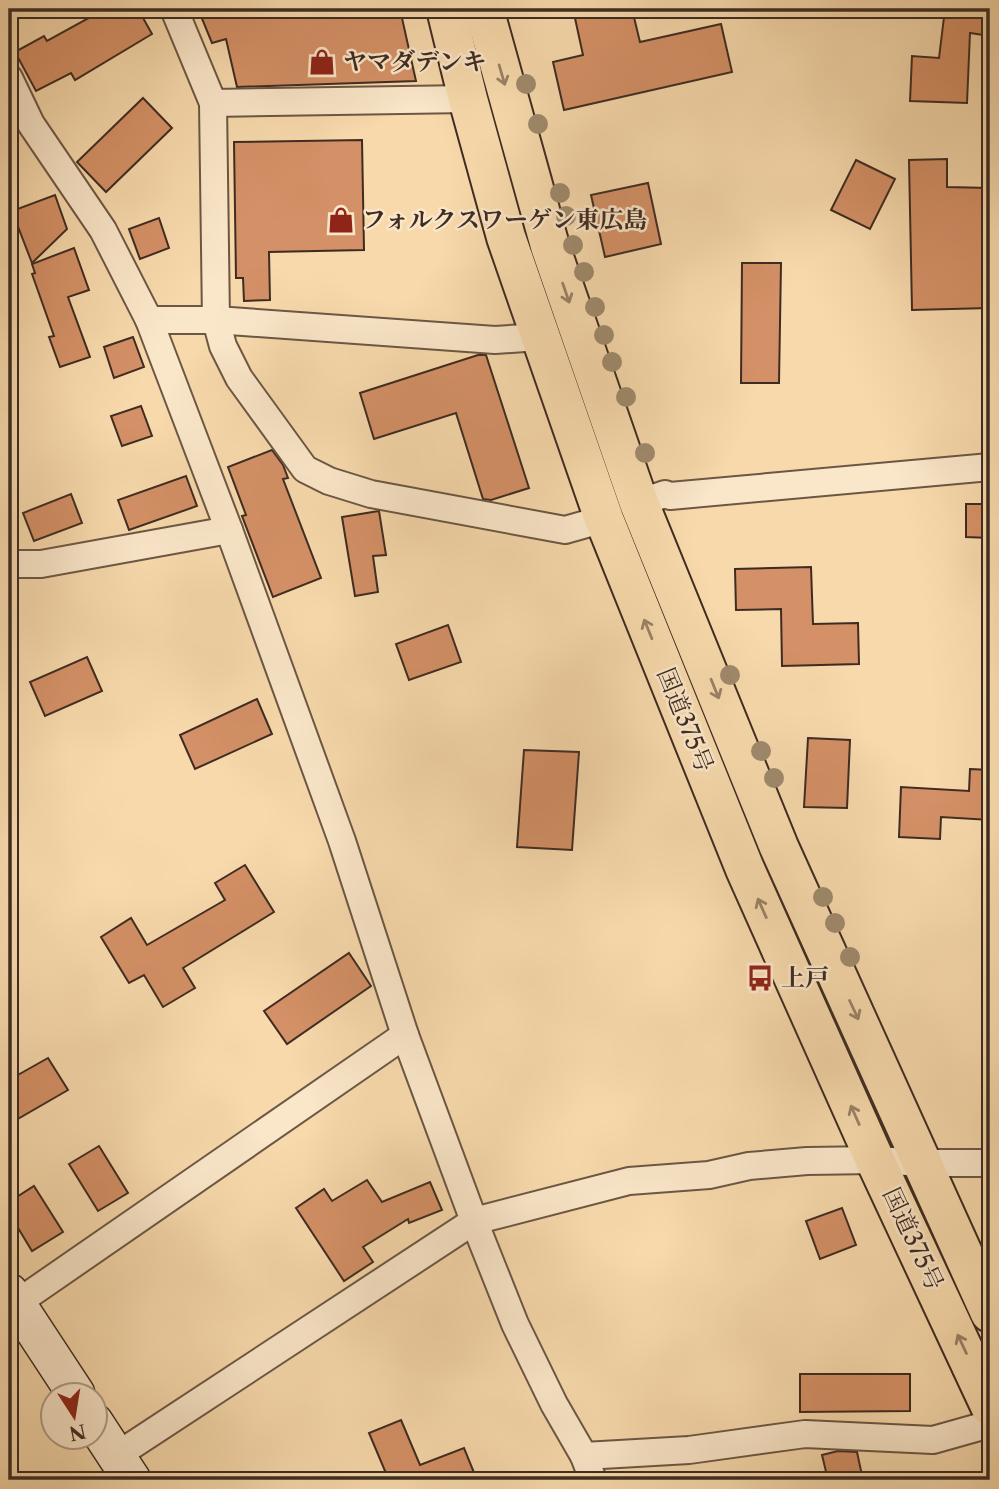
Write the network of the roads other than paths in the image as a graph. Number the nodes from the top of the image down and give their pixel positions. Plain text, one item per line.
1 (174, 9) edge
2 (446, 9) edge
3 (484, 9) edge
4 (9, 78) edge
5 (468, 99) junction
6 (214, 103) junction
7 (149, 320) junction
8 (216, 320) junction
9 (539, 337) junction
10 (990, 467) edge
11 (639, 503) junction
12 (604, 519) junction
13 (229, 530) junction
14 (9, 564) edge
15 (405, 1035) junction
16 (875, 1160) junction
17 (924, 1163) junction
18 (990, 1163) edge
19 (474, 1221) junction
20 (13, 1298) edge
21 (990, 1313) edge
22 (66, 1380) edge
23 (990, 1406) edge
24 (990, 1424) edge
25 (108, 1443) edge
26 (124, 1468) edge
27 (589, 1468) edge

1 - 6 street
2 - 5 highway, 国道375号
3 -> 11 highway, 国道375号
4 - 7 street
5 - 6 street
5 - 9 highway, 国道375号
6 - 8 street
7 - 8 street
7 - 13 street
8 - 9 street
8 - 12 street
9 - 12 highway, 国道375号
10 - 11 street
11 -> 17 highway, 国道375号
16 -> 12 highway, 国道375号
13 - 14 street
13 - 15 street
15 - 19 street
15 - 20 street
16 - 17 street
16 - 19 street
23 -> 16 highway, 国道375号
17 - 18 street
17 - 21 highway, 国道375号
19 - 26 street
19 - 27 street
20 - 22 street
24 - 27 street
25 - 26 street

